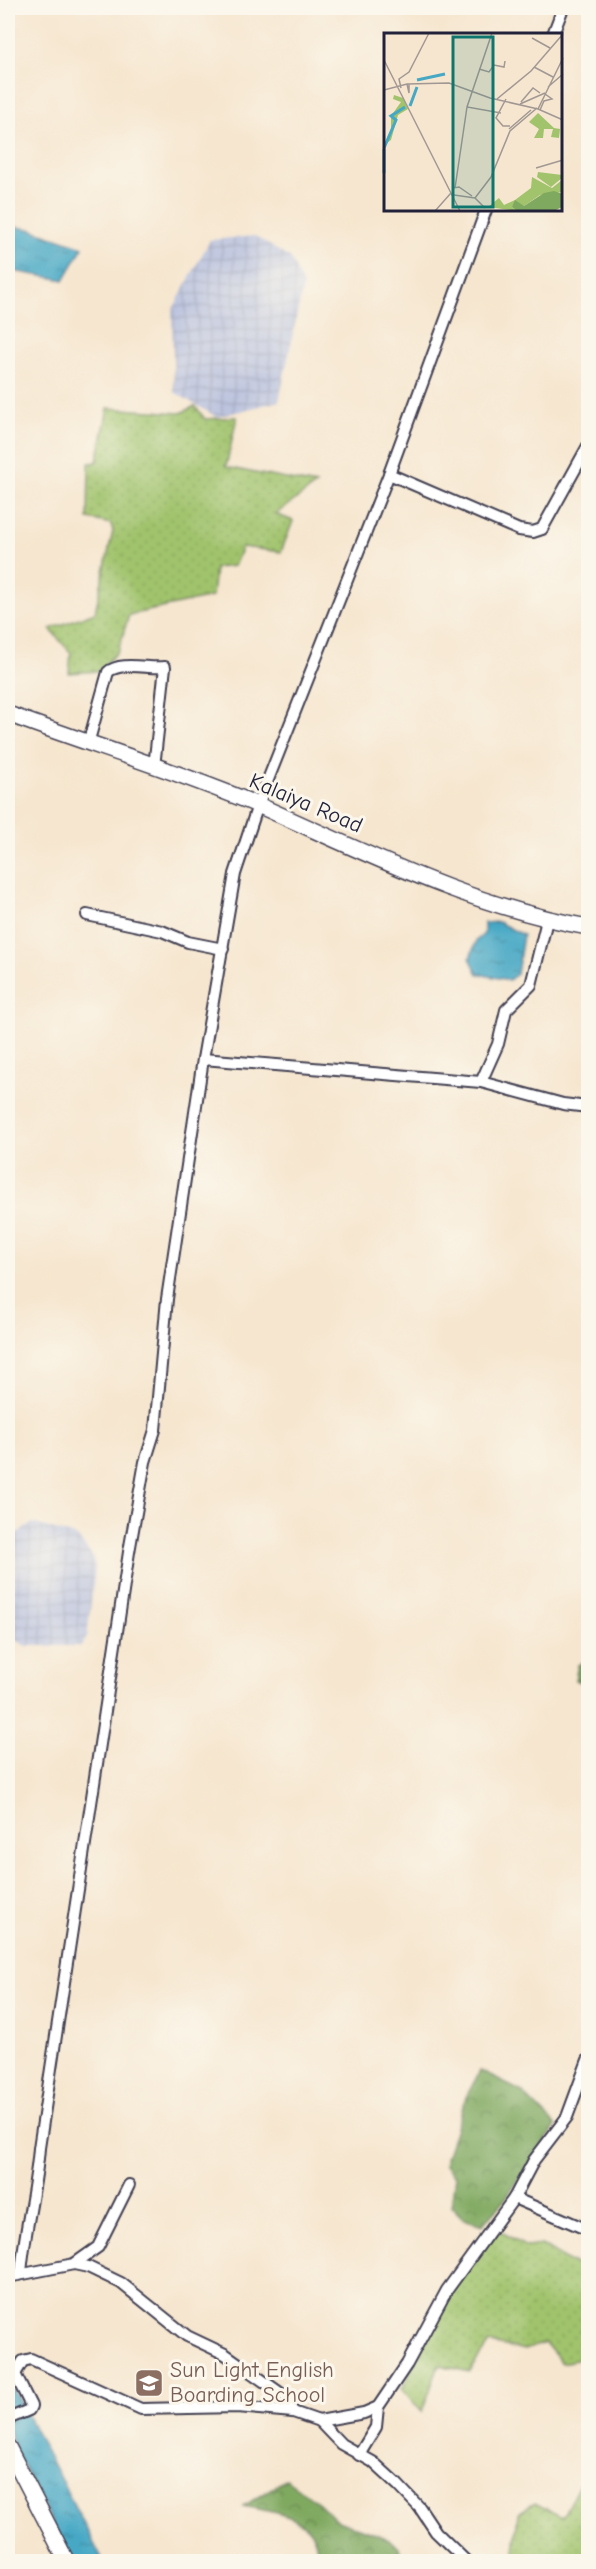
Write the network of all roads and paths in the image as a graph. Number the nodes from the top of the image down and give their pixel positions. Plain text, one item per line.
1 (563, 8) edge
2 (553, 33) edge
3 (485, 212) edge
4 (588, 446) edge
5 (389, 474) junction
6 (8, 714) edge
7 (88, 744) junction
8 (154, 767) junction
9 (258, 805) junction
10 (87, 915) dead end
11 (547, 920) junction
12 (588, 927) edge
13 (223, 949) junction
14 (203, 1059) junction
15 (481, 1082) junction
16 (588, 1107) edge
17 (588, 2060) edge
18 (129, 2185) dead end
19 (514, 2198) junction
20 (588, 2229) edge
21 (74, 2264) junction
22 (21, 2274) junction
23 (8, 2277) edge
24 (8, 2360) edge
25 (15, 2374) junction
26 (378, 2408) junction
27 (293, 2412) junction
28 (8, 2420) edge
29 (320, 2421) junction
30 (8, 2447) edge
31 (359, 2455) junction
32 (67, 2562) edge
33 (467, 2562) edge

1 - 2 street
3 - 5 street
4 - 5 street
5 - 9 street
6 - 7 main road, Kalaiya Road
7 - 8 main road, Kalaiya Road
7 - 8 street
8 - 9 main road, Kalaiya Road
9 - 11 main road, Kalaiya Road
9 - 13 street
10 - 13 street
11 - 12 main road, Kalaiya Road
11 - 15 street
13 - 14 street
14 - 15 street
14 - 22 street
15 - 16 street
17 - 19 street
18 - 21 street
19 - 20 street
19 - 26 street
21 - 22 street
21 - 27 street
22 - 23 street
24 - 25 street
25 - 27 street
25 - 28 street
26 - 29 street
26 - 31 street
27 - 29 street
29 - 31 street
30 - 32 main road
31 - 33 street

